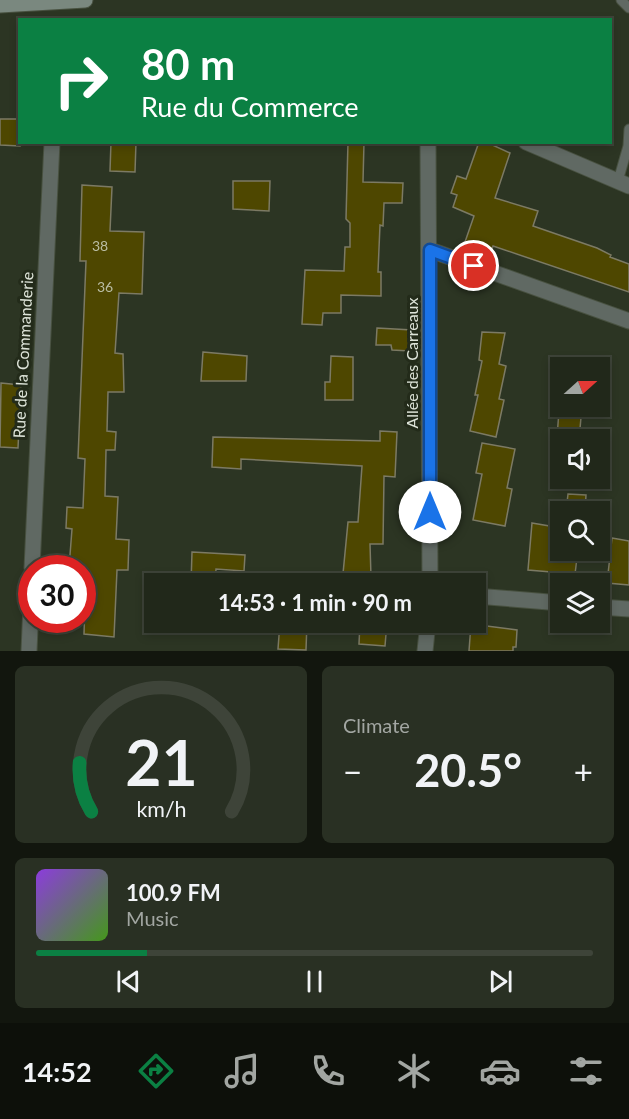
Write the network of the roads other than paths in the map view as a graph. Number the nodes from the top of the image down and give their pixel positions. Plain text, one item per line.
1 (85, 0) edge
2 (621, 0) edge
3 (0, 5) edge
4 (629, 8) edge
5 (629, 129) edge
6 (51, 144) edge
7 (428, 144) edge
8 (531, 144) edge
9 (623, 183) edge
10 (430, 250) junction
11 (629, 321) edge
12 (33, 555) edge
13 (430, 573) edge
14 (486, 597) edge
15 (550, 602) edge
16 (610, 608) edge
17 (629, 609) edge
18 (30, 633) edge
19 (427, 633) edge
20 (29, 651) edge
21 (425, 651) edge

1 - 3 main road
2 - 4 lane
5 - 9 lane
6 - 12 street, Rue de la Commanderie
7 - 10 street, Allée des Carreaux
8 - 9 street
10 - 11 street
10 - 13 street, Allée des Carreaux
14 - 15 street
16 - 17 street
18 - 20 street
19 - 21 street

